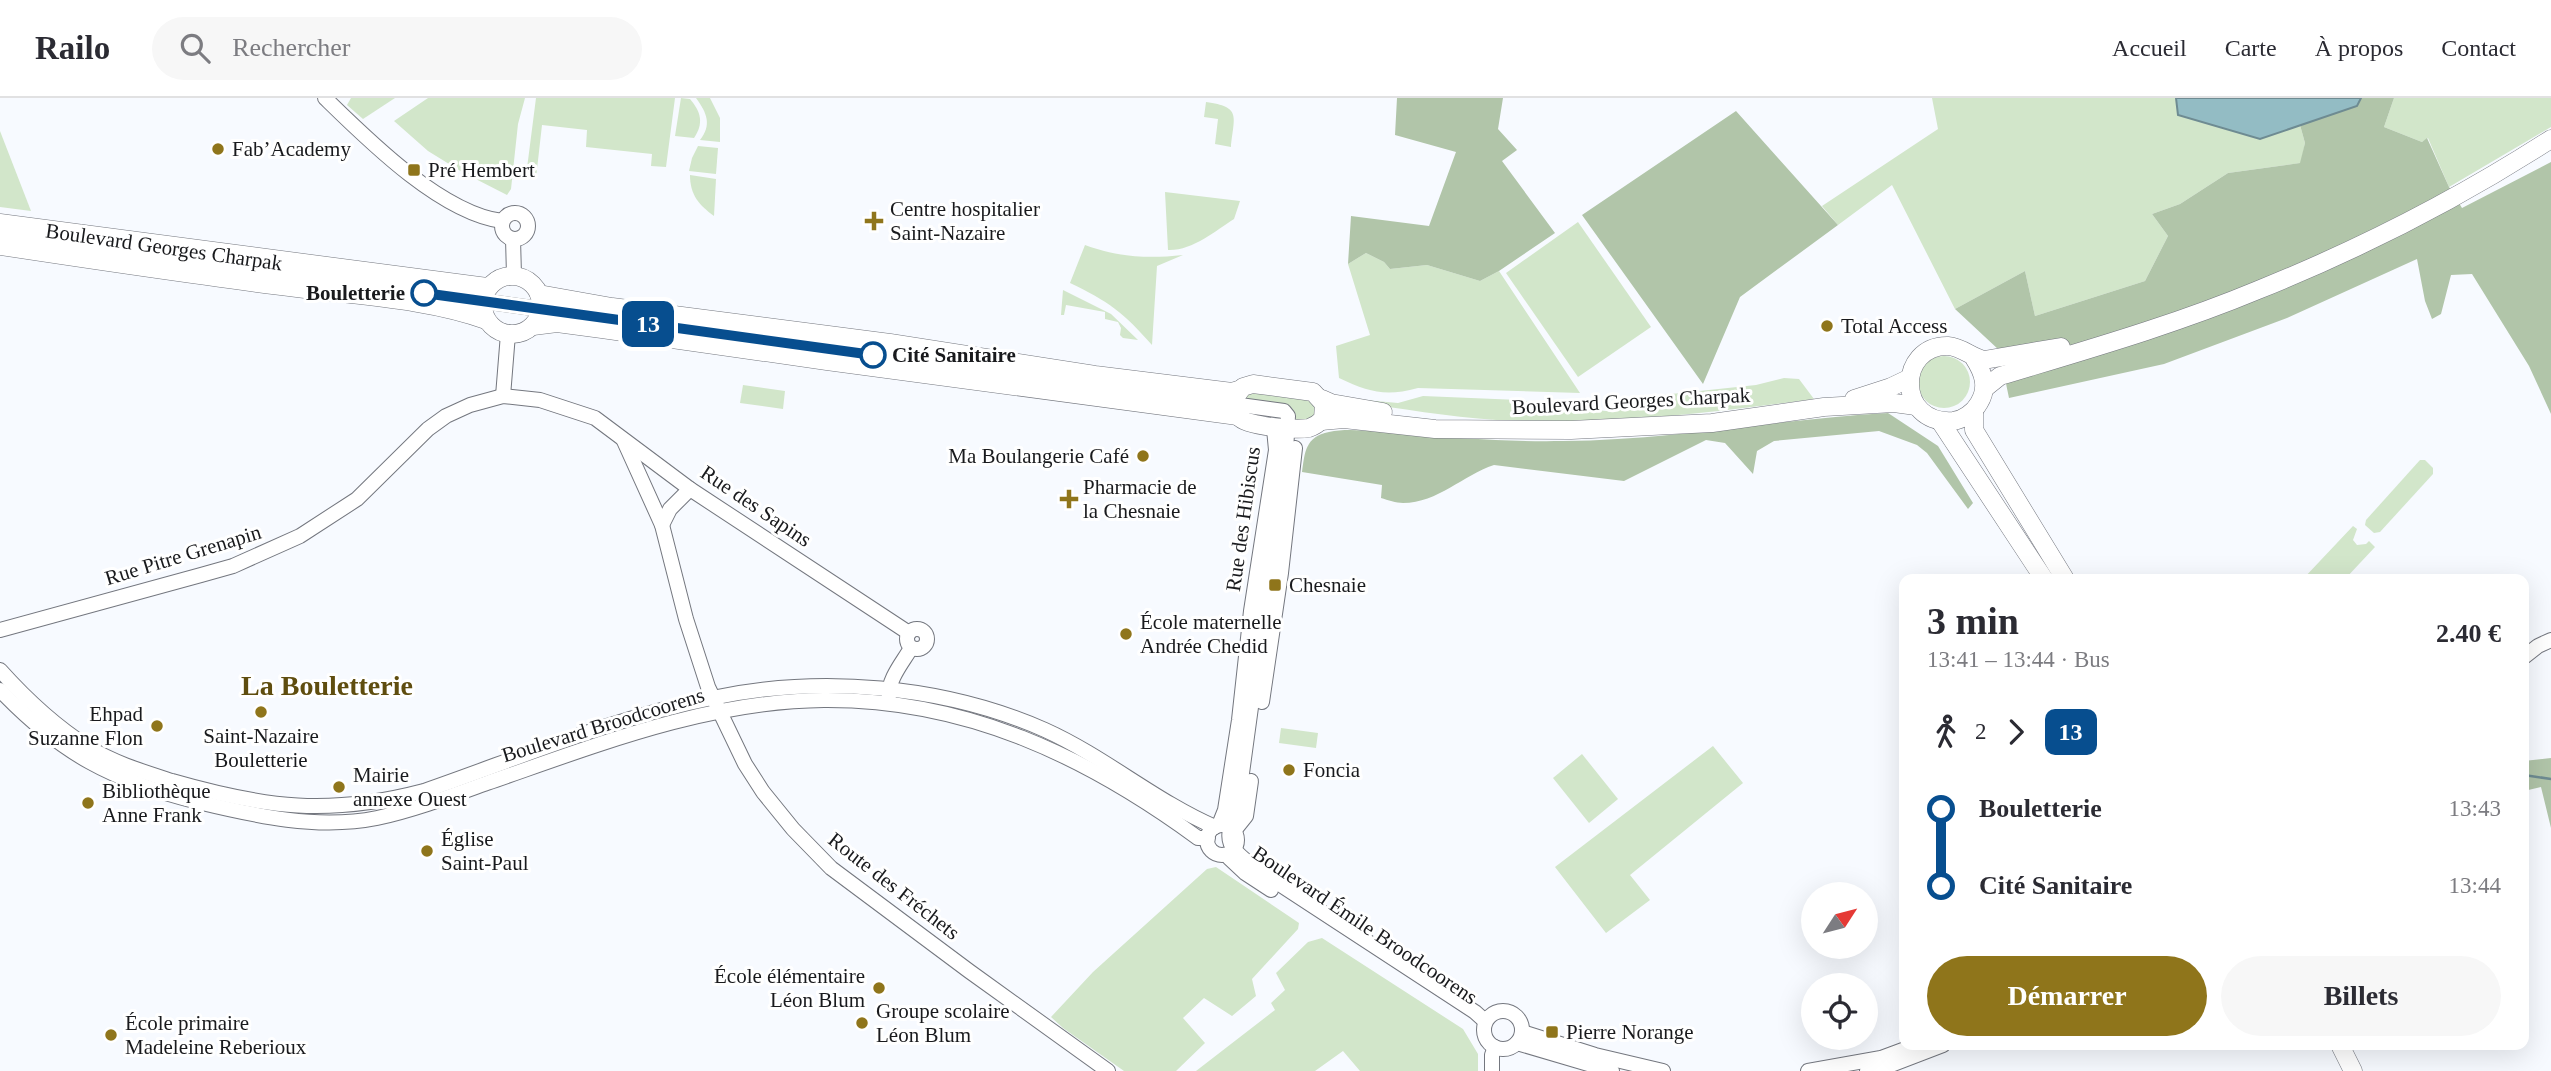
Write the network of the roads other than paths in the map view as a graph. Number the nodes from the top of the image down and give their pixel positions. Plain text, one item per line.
1 (325, 98) edge
2 (2551, 139) edge
3 (502, 221) junction
4 (0, 223) edge
5 (0, 235) edge
6 (513, 239) junction
7 (0, 246) edge
8 (514, 275) junction
9 (481, 296) junction
10 (540, 302) junction
11 (486, 320) junction
12 (533, 326) junction
13 (2140, 333) junction
14 (509, 334) junction
15 (1974, 358) junction
16 (1910, 378) junction
17 (1985, 388) junction
18 (503, 396) junction
19 (1322, 399) junction
20 (1237, 403) junction
21 (1916, 406) junction
22 (1824, 407) junction
23 (1974, 411) junction
24 (581, 413) joint
25 (1321, 421) junction
26 (1940, 421) junction
27 (1286, 429) junction
28 (1482, 430) junction
29 (623, 440) junction
30 (647, 457) junction
31 (636, 469) junction
32 (690, 489) junction
33 (662, 525) junction
34 (2041, 574) edge
35 (2062, 574) edge
36 (0, 630) edge
37 (2551, 634) edge
38 (2551, 640) edge
39 (2529, 644) edge
40 (2529, 653) edge
41 (0, 670) edge
42 (0, 690) edge
43 (888, 696) junction
44 (717, 704) junction
45 (1225, 837) junction
46 (1486, 1022) junction
47 (1519, 1037) junction
48 (1495, 1047) junction
49 (1903, 1050) edge
50 (1930, 1050) edge
51 (2342, 1050) edge
52 (2353, 1050) edge
53 (1108, 1071) edge
54 (1492, 1071) edge
55 (1612, 1071) edge
56 (1662, 1071) edge
57 (1808, 1071) edge
58 (1867, 1071) edge
59 (2353, 1071) edge
60 (2362, 1071) edge

1 - 3 street
2 - 13 main road
3 - 6 street
3 - 6 street
4 - 9 main road, Boulevard Georges Charpak
5 - 9 street
6 - 8 street
7 - 11 main road, Boulevard Georges Charpak
8 - 9 main road
8 - 10 main road
9 - 10 street, Boulevard Georges Charpak
9 - 11 main road
10 - 12 main road
10 - 20 main road, Boulevard Georges Charpak
11 - 14 main road, Boulevard Georges Charpak
12 - 14 main road
12 - 20 main road
13 - 15 main road
13 - 17 main road
14 - 18 street
15 - 16 main road
15 - 17 main road
16 - 21 main road
16 - 22 main road
17 - 23 main road
18 - 24 street, Rue Pitre Grenapin
18 - 36 street, Rue Pitre Grenapin
19 - 20 main road, Boulevard Georges Charpak
19 - 25 main road
19 - 28 main road, Boulevard Georges Charpak
20 - 27 main road
21 - 22 main road
21 - 26 main road
22 - 28 main road, Boulevard Georges Charpak
23 - 26 main road
23 - 35 main road
24 - 29 street, Rue des Sapins
25 - 27 main road, Boulevard Georges Charpak
25 - 28 main road, Boulevard Georges Charpak
26 - 34 main road
27 - 45 street, Rue des Hibiscus
27 - 45 street, Rue des Hibiscus
29 - 30 street, Rue des Sapins
29 - 31 street, Route des Fréchets
30 - 31 street
30 - 32 street, Rue des Sapins
31 - 33 street, Route des Fréchets
32 - 33 street
32 - 43 street, Rue des Sapins
33 - 44 street, Route des Fréchets
37 - 39 street
38 - 40 street
41 - 44 street, Boulevard Émile Broodcoorens
42 - 44 street, Boulevard Broodcoorens
43 - 44 street, Boulevard Émile Broodcoorens
43 - 45 street, Boulevard Émile Broodcoorens
44 - 53 street, Route des Fréchets
45 - 46 street, Boulevard Émile Broodcoorens
46 - 47 street
46 - 48 street
47 - 48 street
47 - 55 street
47 - 56 street
48 - 54 street
49 - 57 street
50 - 58 street
51 - 59 main road
52 - 60 main road

